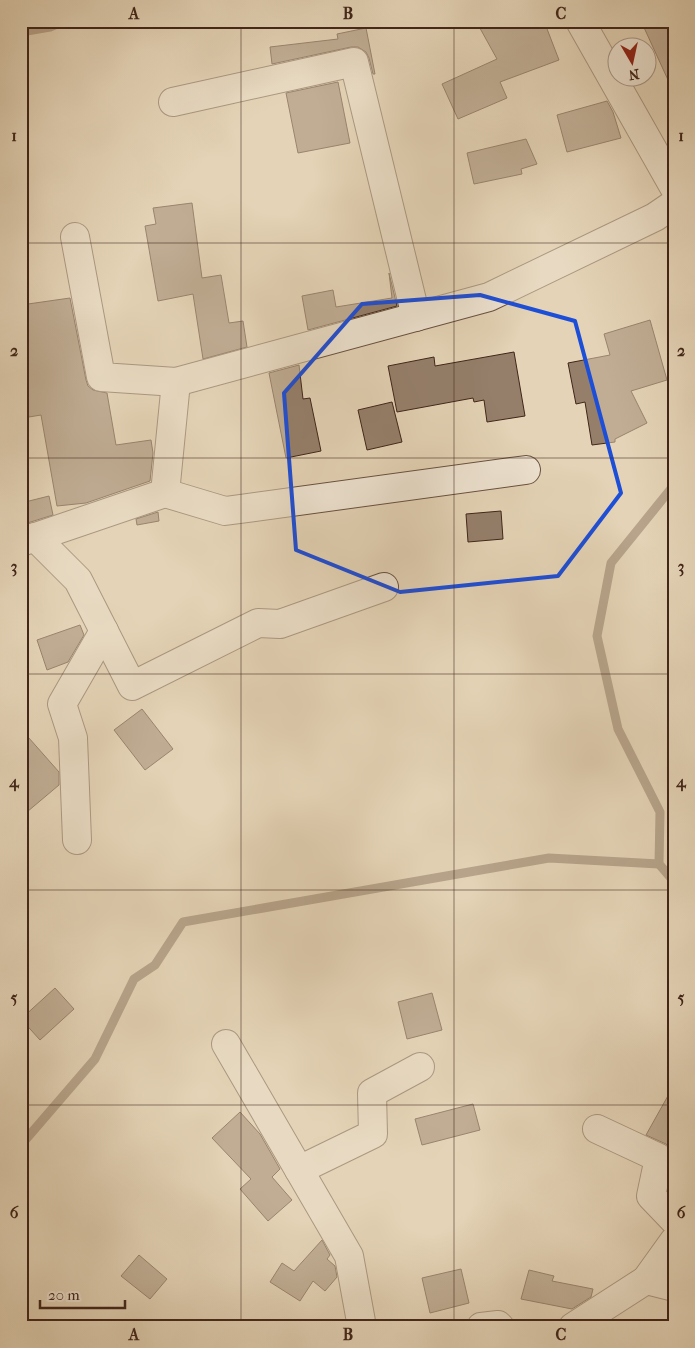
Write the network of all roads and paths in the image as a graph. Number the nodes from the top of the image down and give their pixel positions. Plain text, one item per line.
1 (580, 21) edge
2 (173, 102) dead end
3 (674, 187) edge
4 (674, 204) edge
5 (75, 237) dead end
6 (416, 317) junction
7 (176, 382) junction
8 (526, 470) dead end
9 (165, 493) junction
10 (28, 539) edge
11 (384, 587) dead end
12 (104, 631) junction
13 (77, 840) dead end
14 (226, 1044) dead end
15 (420, 1067) dead end
16 (597, 1129) dead end
17 (298, 1170) junction
18 (674, 1220) edge
19 (674, 1241) edge
20 (646, 1280) junction
21 (674, 1287) edge
22 (362, 1327) edge
23 (481, 1327) edge
24 (500, 1327) edge
25 (573, 1327) edge

1 - 3 street
2 - 6 street
4 - 6 street
5 - 7 street
6 - 7 street
7 - 9 street
8 - 9 street
9 - 10 street
10 - 12 street
11 - 12 street
12 - 13 street
14 - 17 street
15 - 17 street
16 - 18 street
17 - 22 street
19 - 20 street
20 - 21 street
20 - 25 street
23 - 24 street

